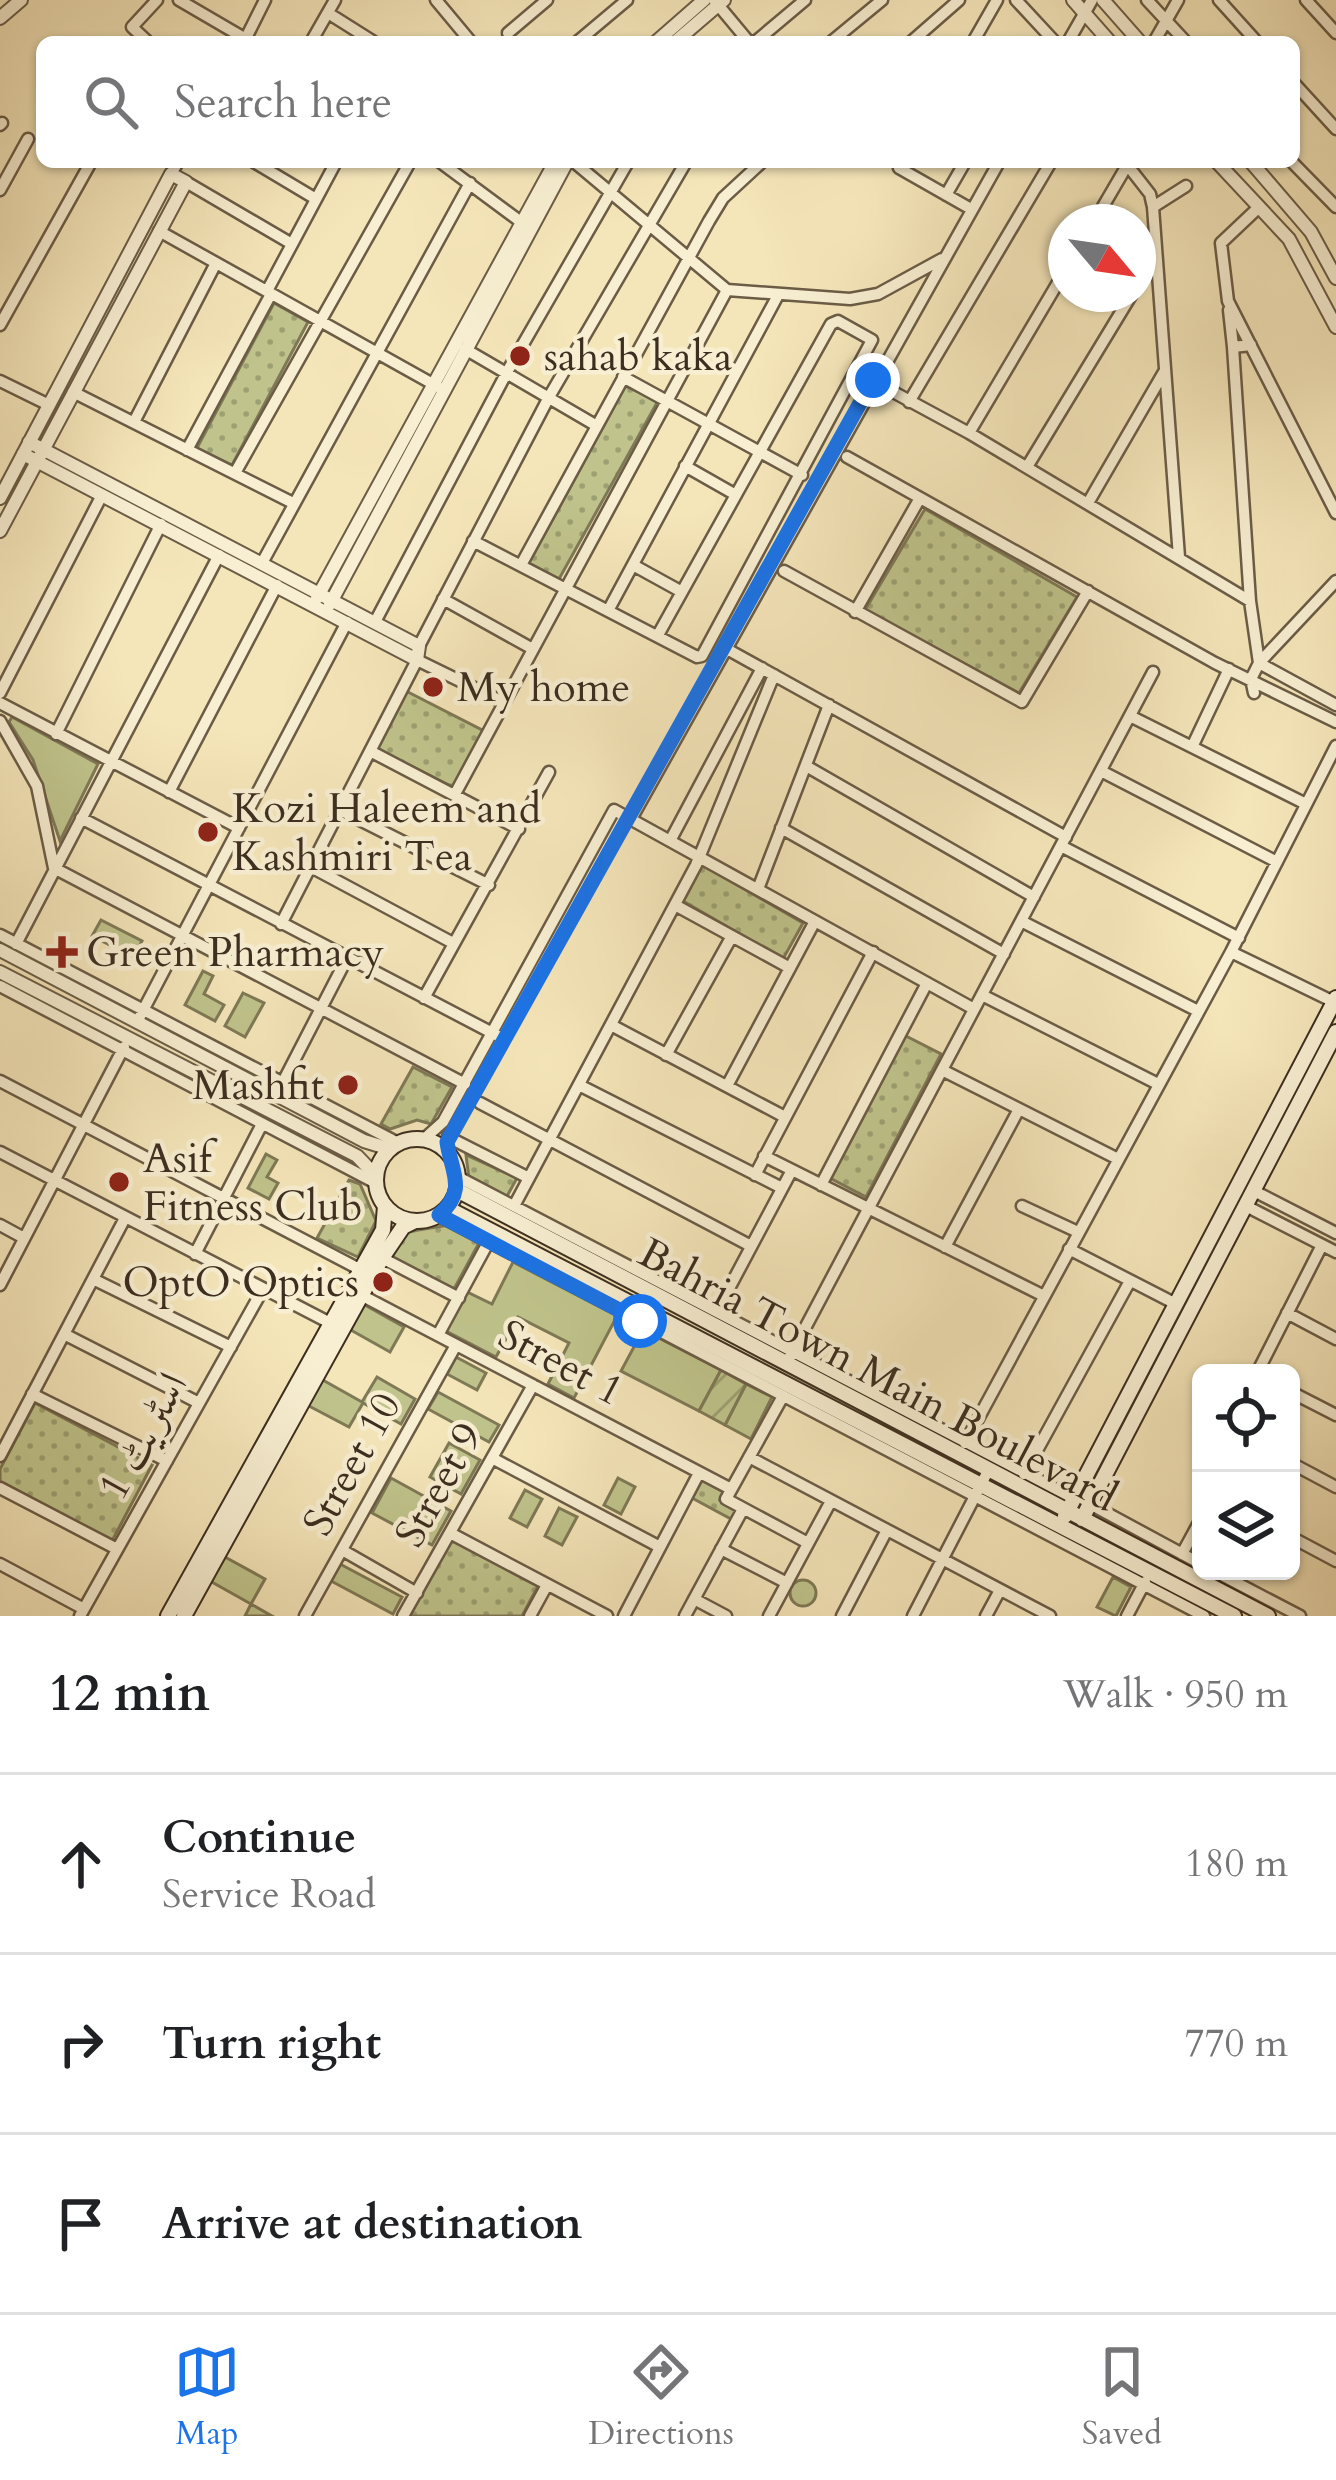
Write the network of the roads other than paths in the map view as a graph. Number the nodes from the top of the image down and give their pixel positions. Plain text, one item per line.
1 (21, 0) edge
2 (157, 0) edge
3 (179, 0) edge
4 (265, 0) edge
5 (335, 0) edge
6 (436, 0) edge
7 (547, 0) edge
8 (627, 0) edge
9 (805, 0) edge
10 (882, 0) edge
11 (959, 0) edge
12 (997, 0) edge
13 (1016, 0) edge
14 (1073, 0) edge
15 (1092, 0) edge
16 (1102, 0) edge
17 (1147, 0) edge
18 (1178, 0) edge
19 (1219, 0) edge
20 (1306, 0) edge
21 (715, 1) edge
22 (328, 13) junction
23 (1084, 14) junction
24 (0, 18) edge
25 (1167, 19) junction
26 (1042, 27) junction
27 (508, 33) dead end
28 (1336, 33) edge
29 (142, 36) edge
30 (239, 36) edge
31 (249, 36) edge
32 (315, 36) edge
33 (364, 36) edge
34 (466, 36) edge
35 (584, 36) edge
36 (665, 36) edge
37 (681, 36) edge
38 (747, 36) edge
39 (760, 36) edge
40 (838, 36) edge
41 (918, 36) edge
42 (976, 36) edge
43 (1037, 36) edge
44 (1050, 36) edge
45 (1071, 36) edge
46 (1104, 36) edge
47 (1135, 36) edge
48 (1157, 36) edge
49 (1181, 36) edge
50 (1252, 36) edge
51 (1300, 90) edge
52 (1336, 129) edge
53 (28, 139) dead end
54 (88, 168) edge
55 (174, 168) edge
56 (264, 168) edge
57 (334, 168) edge
58 (406, 168) edge
59 (453, 168) edge
60 (552, 168) edge
61 (566, 168) edge
62 (579, 168) edge
63 (624, 168) edge
64 (682, 168) edge
65 (756, 168) edge
66 (903, 168) edge
67 (961, 168) edge
68 (995, 168) edge
69 (1047, 168) edge
70 (1124, 168) edge
71 (1130, 168) edge
72 (1222, 168) edge
73 (1256, 168) edge
74 (1298, 168) edge
75 (186, 182) junction
76 (470, 183) junction
77 (1186, 186) dead end
78 (610, 189) junction
79 (0, 190) edge
80 (946, 195) junction
81 (316, 200) junction
82 (1104, 204) edge
83 (1151, 204) edge
84 (1156, 205) edge
85 (1336, 207) edge
86 (1258, 208) junction
87 (971, 209) junction
88 (650, 220) junction
89 (521, 222) junction
90 (159, 231) junction
91 (292, 244) junction
92 (690, 254) junction
93 (510, 255) junction
94 (1156, 255) edge
95 (943, 259) junction
96 (216, 263) junction
97 (1336, 278) edge
98 (727, 290) junction
99 (269, 293) junction
100 (778, 297) junction
101 (1048, 299) edge
102 (1228, 301) junction
103 (1121, 312) edge
104 (317, 320) junction
105 (0, 326) edge
106 (1336, 327) edge
107 (1251, 345) junction
108 (1233, 347) junction
109 (465, 349) junction
110 (374, 352) junction
111 (507, 372) junction
112 (1165, 372) junction
113 (623, 377) junction
114 (873, 380) junction
115 (0, 381) edge
116 (437, 387) junction
117 (74, 392) junction
118 (549, 397) junction
119 (664, 400) junction
120 (909, 402) junction
121 (49, 405) junction
122 (134, 422) junction
123 (708, 424) junction
124 (597, 426) junction
125 (969, 433) junction
126 (188, 450) junction
127 (33, 452) junction
128 (759, 452) junction
129 (847, 457) dead end
130 (685, 466) junction
131 (1028, 467) junction
132 (235, 472) junction
133 (802, 475) junction
134 (102, 495) junction
135 (736, 495) junction
136 (0, 498) edge
137 (920, 498) junction
138 (293, 503) junction
139 (1088, 503) junction
140 (1336, 513) edge
141 (161, 524) junction
142 (0, 531) edge
143 (473, 541) junction
144 (219, 555) junction
145 (1179, 556) junction
146 (262, 563) junction
147 (521, 565) junction
148 (633, 565) junction
149 (784, 571) dead end
150 (1336, 581) edge
151 (278, 585) junction
152 (564, 587) junction
153 (682, 592) junction
154 (1088, 592) junction
155 (443, 599) junction
156 (1250, 601) junction
157 (323, 602) junction
158 (608, 609) junction
159 (855, 612) junction
160 (347, 622) junction
161 (375, 622) junction
162 (658, 635) junction
163 (531, 648) junction
164 (724, 648) junction
165 (418, 653) junction
166 (1259, 663) junction
167 (762, 668) junction
168 (1229, 669) junction
169 (1153, 672) dead end
170 (774, 675) junction
171 (1251, 679) junction
172 (0, 693) edge
173 (1254, 693) dead end
174 (503, 702) junction
175 (0, 703) edge
176 (1336, 705) edge
177 (829, 706) junction
178 (1130, 716) junction
179 (0, 721) edge
180 (1336, 722) edge
181 (56, 734) junction
182 (1336, 746) edge
183 (1192, 747) junction
184 (370, 751) junction
185 (111, 764) junction
186 (806, 766) junction
187 (1101, 771) junction
188 (549, 772) dead end
189 (169, 793) junction
190 (455, 794) junction
191 (1306, 804) junction
192 (340, 810) junction
193 (624, 815) junction
194 (81, 818) junction
195 (239, 828) junction
196 (782, 828) junction
197 (519, 829) junction
198 (670, 841) junction
199 (1064, 841) junction
200 (699, 857) junction
201 (1277, 862) junction
202 (311, 867) junction
203 (54, 868) junction
204 (489, 885) junction
205 (208, 886) junction
206 (758, 889) junction
207 (1034, 897) junction
208 (676, 904) junction
209 (815, 921) junction
210 (1021, 921) junction
211 (281, 924) junction
212 (0, 935) edge
213 (183, 935) junction
214 (732, 936) junction
215 (1239, 938) junction
216 (454, 943) junction
217 (16, 944) junction
218 (0, 950) edge
219 (872, 952) junction
220 (1232, 952) junction
221 (1004, 954) junction
222 (347, 958) junction
223 (790, 968) junction
224 (0, 972) edge
225 (927, 983) junction
226 (0, 986) edge
227 (982, 995) junction
228 (424, 998) junction
229 (1335, 1000) edge
230 (321, 1009) junction
231 (974, 1009) junction
232 (1198, 1011) junction
233 (140, 1016) junction
234 (611, 1025) junction
235 (1336, 1032) edge
236 (497, 1036) junction
237 (125, 1044) junction
238 (667, 1055) junction
239 (942, 1070) junction
240 (0, 1081) edge
241 (283, 1082) junction
242 (465, 1084) junction
243 (1158, 1084) junction
244 (579, 1085) junction
245 (727, 1086) junction
246 (480, 1103) dead end
247 (1019, 1109) junction
248 (785, 1117) junction
249 (83, 1124) junction
250 (262, 1124) junction
251 (424, 1139) junction
252 (548, 1141) junction
253 (448, 1145) junction
254 (394, 1146) junction
255 (0, 1152) edge
256 (764, 1156) junction
257 (1118, 1159) junction
258 (792, 1170) junction
259 (754, 1174) junction
260 (529, 1178) junction
261 (376, 1180) junction
262 (54, 1181) junction
263 (458, 1184) junction
264 (820, 1185) junction
265 (782, 1189) junction
266 (1254, 1191) junction
267 (224, 1196) junction
268 (514, 1205) junction
269 (385, 1206) junction
270 (1022, 1206) dead end
271 (1246, 1206) junction
272 (869, 1209) junction
273 (443, 1211) junction
274 (125, 1217) junction
275 (415, 1221) junction
276 (0, 1225) edge
277 (1078, 1232) junction
278 (1336, 1233) edge
279 (24, 1238) junction
280 (489, 1241) junction
281 (1322, 1245) junction
282 (752, 1246) junction
283 (945, 1247) junction
284 (1069, 1250) junction
285 (1336, 1252) edge
286 (195, 1254) junction
287 (382, 1258) junction
288 (361, 1270) junction
289 (93, 1279) junction
290 (1130, 1281) junction
291 (0, 1285) edge
292 (263, 1289) junction
293 (361, 1295) junction
294 (1044, 1296) junction
295 (459, 1298) junction
296 (1176, 1304) junction
297 (717, 1312) junction
298 (1287, 1313) junction
299 (337, 1326) junction
300 (64, 1334) junction
301 (438, 1336) junction
302 (1336, 1339) edge
303 (456, 1345) junction
304 (230, 1347) junction
305 (789, 1358) junction
306 (1262, 1364) edge
307 (533, 1385) junction
308 (781, 1390) junction
309 (32, 1394) junction
310 (1300, 1397) edge
311 (200, 1403) junction
312 (1336, 1415) edge
313 (965, 1443) junction
314 (0, 1456) edge
315 (748, 1457) junction
316 (492, 1458) junction
317 (167, 1461) junction
318 (1112, 1462) junction
319 (1300, 1468) edge
320 (699, 1473) junction
321 (1024, 1474) junction
322 (982, 1484) junction
323 (1336, 1486) edge
324 (0, 1488) edge
325 (730, 1489) junction
326 (831, 1501) junction
327 (743, 1510) junction
328 (1070, 1513) junction
329 (886, 1530) junction
330 (450, 1533) junction
331 (1192, 1536) edge
332 (1300, 1542) edge
333 (808, 1543) junction
334 (660, 1547) junction
335 (117, 1549) junction
336 (341, 1550) junction
337 (721, 1550) junction
338 (1183, 1554) junction
339 (1192, 1559) edge
340 (942, 1560) junction
341 (1336, 1561) edge
342 (0, 1564) edge
343 (1147, 1578) junction
344 (1231, 1580) edge
345 (787, 1583) junction
346 (547, 1585) junction
347 (1000, 1590) junction
348 (416, 1592) junction
349 (694, 1599) junction
350 (82, 1612) edge
351 (1208, 1613) edge
352 (168, 1616) edge
353 (184, 1616) edge
354 (305, 1616) edge
355 (403, 1616) edge
356 (530, 1616) edge
357 (607, 1616) edge
358 (624, 1616) edge
359 (685, 1616) edge
360 (726, 1616) edge
361 (770, 1616) edge
362 (842, 1616) edge
363 (913, 1616) edge
364 (986, 1616) edge
365 (1050, 1616) edge
366 (1126, 1616) edge
367 (1234, 1616) edge
368 (1268, 1616) edge
369 (1300, 1616) edge

1 - 24 street
2 - 29 street
3 - 30 street
4 - 31 street
5 - 22 street
6 - 34 street
7 - 27 street
8 - 35 street
9 - 39 street
10 - 40 street
11 - 41 street
12 - 42 street
13 - 26 street
14 - 23 street
15 - 23 street
16 - 47 street
17 - 25 street
18 - 25 street
19 - 50 street
20 - 28 street
21 - 36 street
21 - 37 street
21 - 38 street
22 - 32 street
22 - 33 street
23 - 45 street
23 - 46 street
25 - 48 street
25 - 49 street
26 - 43 street
26 - 44 street
51 - 52 street
53 - 79 street
54 - 105 street
55 - 75 street
55 - 121 street
56 - 81 street
57 - 81 street
58 - 104 street
59 - 76 street
60 - 89 street
61 - 93 street
62 - 78 street
63 - 78 street
64 - 88 street
65 - 92 street
66 - 80 street
67 - 80 street
68 - 87 street
69 - 120 street
70 - 82 street
71 - 83 street
72 - 86 street
73 - 97 street
74 - 85 street
75 - 90 street
75 - 91 street
76 - 89 street
76 - 110 street
77 - 84 street
78 - 88 street
78 - 111 street
80 - 87 street
81 - 91 street
86 - 102 street
86 - 106 street
87 - 95 street
88 - 92 street
88 - 118 street
89 - 93 street
90 - 96 street
90 - 117 street
91 - 99 street
92 - 98 street
92 - 113 street
93 - 109 street
93 - 116 street
94 - 112 street
95 - 100 street
95 - 114 street
96 - 99 street
96 - 122 street
98 - 100 street
98 - 119 street
99 - 104 street
99 - 126 street
100 - 123 street
101 - 125 street
102 - 107 street
102 - 108 street
103 - 131 street
104 - 110 street
104 - 132 street
107 - 108 street
107 - 140 street
108 - 156 street
109 - 111 street
109 - 116 street
110 - 116 street
110 - 138 street
111 - 118 street
111 - 161 street
112 - 139 street
112 - 145 street
113 - 119 street
113 - 124 street
114 - 120 street
114 - 164 street
115 - 121 street
116 - 157 street
117 - 122 street
117 - 127 street
118 - 124 street
118 - 143 street
119 - 123 street
119 - 152 street
120 - 125 street
121 - 127 street
122 - 126 street
123 - 128 street
123 - 130 street
124 - 147 street
125 - 131 street
126 - 132 street
127 - 134 street
127 - 136 street
127 - 142 street
127 - 146 street
128 - 133 street
128 - 133 street
128 - 135 street
129 - 137 street
130 - 135 street
130 - 148 street
131 - 139 street
132 - 138 street
133 - 162 street
134 - 141 street
134 - 172 street
135 - 153 street
137 - 154 street
137 - 159 street
138 - 146 street
139 - 145 street
141 - 144 street
141 - 181 street
143 - 147 street
143 - 155 street
144 - 151 street
144 - 185 street
145 - 156 street
146 - 157 street
147 - 152 street
148 - 153 street
148 - 158 street
149 - 159 street
150 - 166 street
151 - 157 street
151 - 189 street
152 - 158 street
152 - 163 street
153 - 162 street
154 - 159 street
154 - 168 street
155 - 163 street
155 - 165 street
156 - 166 street
157 - 160 street
157 - 161 street
158 - 162 street
160 - 165 street
160 - 195 street
161 - 165 street
163 - 174 street
164 - 167 street
164 - 193 street
165 - 174 street
165 - 184 street
166 - 171 street
166 - 176 street
167 - 170 street
167 - 198 street
168 - 171 street
168 - 183 street
169 - 178 street
170 - 177 street
170 - 200 street
171 - 173 street
171 - 180 street
174 - 190 street
175 - 181 street
177 - 186 street
177 - 199 street
178 - 183 street
178 - 187 street
179 - 203 street
181 - 185 street
182 - 191 street
183 - 191 street
184 - 190 street
184 - 192 street
185 - 189 street
185 - 194 street
186 - 196 street
186 - 207 street
187 - 199 street
187 - 201 street
188 - 197 street
189 - 195 street
190 - 197 street
191 - 201 street
192 - 202 street
192 - 204 street
193 - 198 street
193 - 236 street
194 - 203 street
194 - 205 street
195 - 205 street
196 - 206 street
196 - 221 street
197 - 204 street
198 - 200 street
199 - 207 street
199 - 215 street
200 - 206 street
200 - 208 street
201 - 215 street
202 - 211 street
202 - 216 street
203 - 213 street
203 - 217 street
204 - 216 street
205 - 211 street
205 - 213 street
206 - 209 street
207 - 210 street
208 - 214 street
208 - 234 street
209 - 219 street
209 - 223 street
210 - 221 street
210 - 232 street
211 - 222 street
212 - 217 street
213 - 230 street
213 - 233 street
214 - 223 street
214 - 238 street
215 - 220 street
216 - 228 street
217 - 233 street
218 - 233 street
219 - 225 street
219 - 248 street
220 - 229 street
220 - 232 street
221 - 227 street
222 - 228 street
222 - 230 street
223 - 245 street
224 - 237 street
225 - 231 street
225 - 264 street
226 - 237 street
227 - 231 street
227 - 243 street
228 - 236 street
229 - 296 main road
230 - 241 street
230 - 242 street
231 - 239 street
232 - 243 street
233 - 241 street
233 - 254 street
234 - 238 street
234 - 244 street
235 - 266 main road
236 - 242 street
236 - 253 street
237 - 249 street
237 - 250 street
237 - 261 street
238 - 245 street
239 - 247 street
239 - 272 street
240 - 249 street
241 - 254 street
242 - 251 street
243 - 257 street
244 - 252 street
244 - 259 street
245 - 248 street
246 - 252 street
247 - 257 street
247 - 283 street
248 - 256 street
249 - 262 street
249 - 267 street
250 - 261 street
250 - 267 street
251 - 253 main road
251 - 254 main road
252 - 260 street
252 - 282 street
253 - 260 street
253 - 263 main road
254 - 261 main road
255 - 262 street
256 - 258 street
256 - 259 street
257 - 277 street
258 - 264 street
258 - 265 street
259 - 265 street
260 - 268 street
261 - 269 main road
262 - 274 street
262 - 279 street
263 - 268 street
263 - 273 main road
263 - 305 main road, Bahria Town Main Boulevard
264 - 272 street
265 - 282 street
266 - 271 main road
266 - 278 street
267 - 286 street
267 - 288 street
268 - 297 street
269 - 275 main road
269 - 288 main road
270 - 277 street
271 - 281 street
271 - 318 main road
272 - 283 street
272 - 305 street
273 - 275 main road
273 - 280 street
273 - 308 main road, Bahria Town Main Boulevard
274 - 286 street
274 - 289 street
275 - 287 main road
276 - 279 street
277 - 284 street
279 - 291 street
280 - 295 street
280 - 308 street
281 - 285 street
281 - 298 street
282 - 297 street
283 - 294 street
284 - 290 street
284 - 294 street
286 - 292 street
287 - 293 main road
287 - 295 street
288 - 299 main road
289 - 300 street
289 - 304 street
290 - 296 street
290 - 321 street
292 - 299 street
292 - 304 street, اسٹریٹ 1
293 - 299 main road
293 - 301 street, Street 1
294 - 313 street
295 - 301 street
296 - 328 main road
297 - 305 street
298 - 302 street
298 - 306 street
299 - 352 main road
299 - 353 main road
300 - 309 street
300 - 311 street
301 - 303 street, Street 1
303 - 307 street, Street 1
303 - 336 street, Street 10
304 - 311 street, اسٹریٹ 1
305 - 313 street
305 - 322 main road, Bahria Town Main Boulevard
307 - 316 street, Street 9
307 - 320 street, Street 1
308 - 315 street
308 - 322 main road, Bahria Town Main Boulevard
309 - 314 street
309 - 317 street
310 - 312 street
311 - 317 street, اسٹریٹ 1
313 - 321 street
315 - 325 street
315 - 326 street
316 - 330 street, Street 9
316 - 334 street
317 - 335 street, اسٹریٹ 1
318 - 328 main road
318 - 328 main road
319 - 323 street
320 - 325 street, Street 1
320 - 334 street
321 - 328 street
322 - 328 main road, Bahria Town Main Boulevard
322 - 340 street
322 - 343 street
324 - 335 street
325 - 327 street
326 - 329 street
326 - 333 street
327 - 333 street
327 - 337 street
328 - 338 street
328 - 343 main road, Bahria Town Main Boulevard
328 - 368 main road, Bahria Town Main Boulevard
329 - 340 street
329 - 362 street
330 - 346 street
330 - 348 street, Street 9
331 - 338 street
332 - 341 street
333 - 345 street
334 - 358 street
335 - 350 street, اسٹریٹ 1
336 - 348 street
336 - 354 street, Street 10
337 - 345 street
337 - 349 street
338 - 339 street
340 - 347 street
340 - 363 street
342 - 350 street
343 - 351 main road, Bahria Town Main Boulevard
343 - 366 street
344 - 369 street
345 - 361 street
346 - 356 street
346 - 357 street
347 - 364 street
347 - 365 street
348 - 355 street, Street 9
349 - 359 street
349 - 360 street
351 - 367 main road, Bahria Town Main Boulevard

